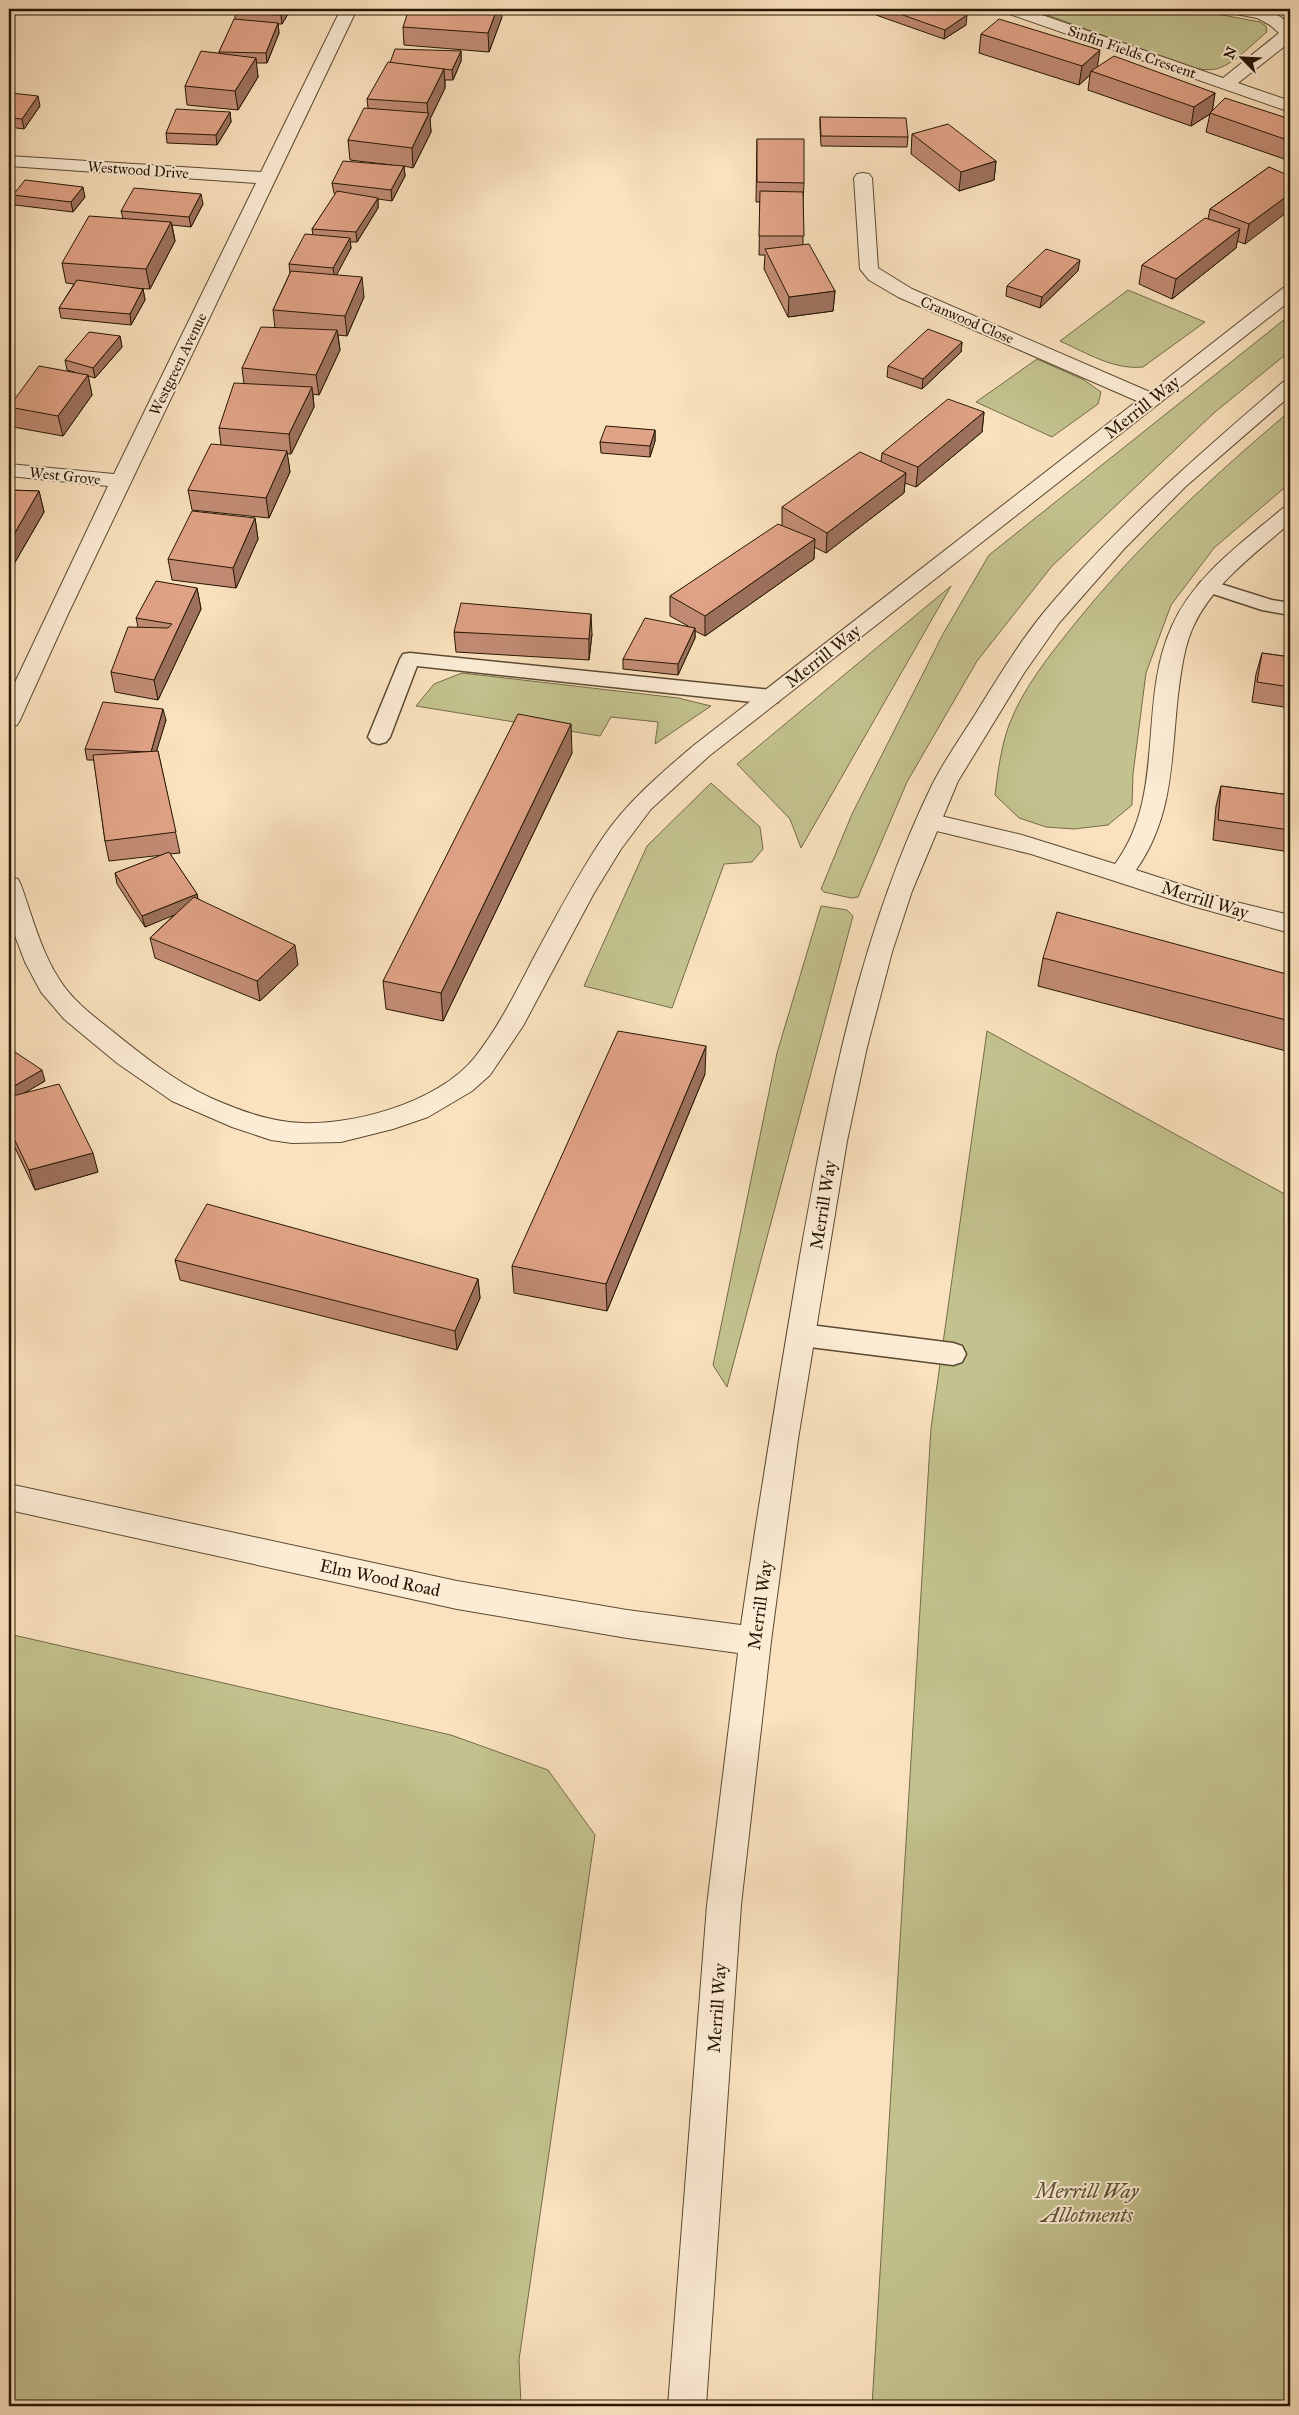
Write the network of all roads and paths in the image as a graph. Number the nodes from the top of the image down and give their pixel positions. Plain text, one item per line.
1 (349, 9) edge
2 (1010, 9) edge
3 (1230, 9) edge
4 (1226, 84) junction
5 (1290, 107) edge
6 (9, 161) edge
7 (267, 178) junction
8 (863, 178) dead end
9 (1290, 292) edge
10 (1290, 386) edge
11 (1152, 400) junction
12 (9, 470) edge
13 (122, 482) junction
14 (1290, 512) edge
15 (1208, 586) junction
16 (1290, 609) edge
17 (771, 697) junction
18 (9, 720) edge
19 (379, 737) dead end
20 (928, 821) junction
21 (1120, 875) junction
22 (9, 885) edge
23 (1290, 924) edge
24 (802, 1335) junction
25 (953, 1354) dead end
26 (9, 1497) edge
27 (755, 1641) junction
28 (687, 2406) edge

1 - 7 street, Westgreen Avenue
2 - 4 street, Sinfin Fields Crescent
3 - 4 street
4 - 5 street, Sinfin Fields Crescent
6 - 7 street, Westwood Drive
7 - 13 street, Westgreen Avenue
8 - 11 street, Cranwood Close
9 - 11 street, Merrill Way
10 - 20 street, Merrill Way
11 - 17 street, Merrill Way
12 - 13 street, West Grove
13 - 18 street, Westgreen Avenue
14 - 15 street
15 - 16 lane
15 - 21 street
17 - 19 lane
17 - 22 street, Merrill Way
20 - 21 street, Merrill Way
20 - 24 street, Merrill Way
21 - 23 street, Merrill Way
24 - 25 lane
24 - 27 street, Merrill Way
26 - 27 street, Elm Wood Road
27 - 28 street, Merrill Way

